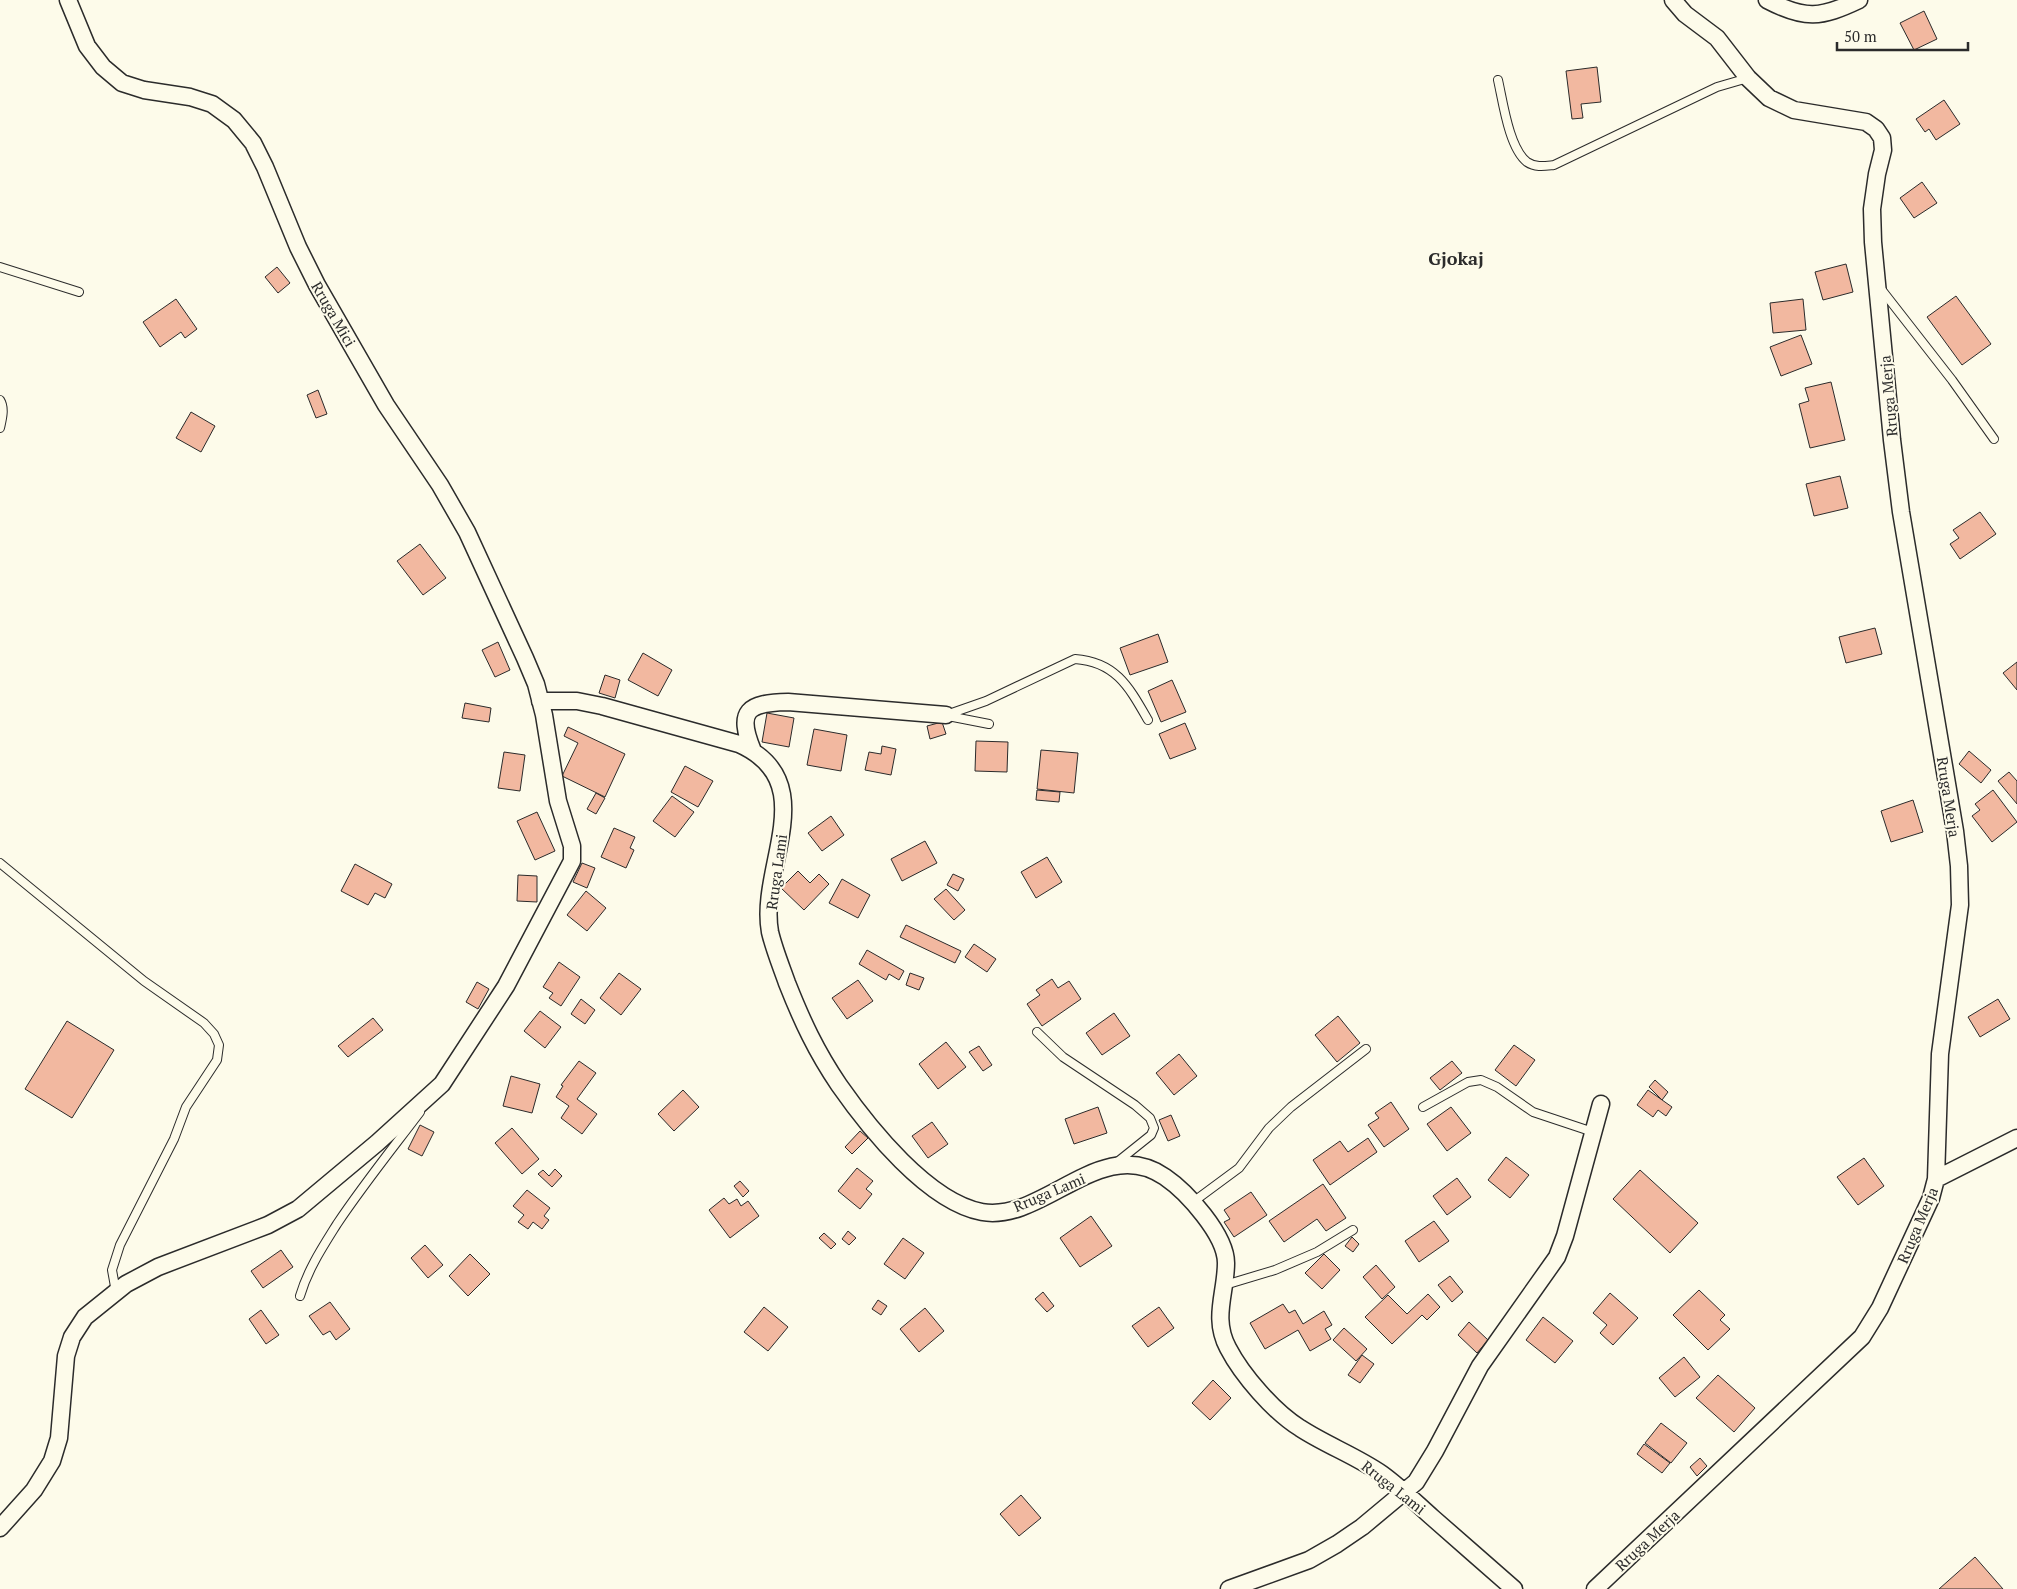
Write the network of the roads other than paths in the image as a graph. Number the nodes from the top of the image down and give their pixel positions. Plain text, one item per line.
1 (68, 0) edge
2 (1673, 0) edge
3 (1767, 0) edge
4 (1859, 0) edge
5 (1748, 78) junction
6 (1498, 80) dead end
7 (0, 267) edge
8 (1877, 283) junction
9 (79, 292) dead end
10 (0, 400) edge
11 (0, 428) edge
12 (1994, 439) dead end
13 (540, 701) junction
14 (946, 715) junction
15 (1148, 720) dead end
16 (990, 724) dead end
17 (753, 751) junction
18 (0, 863) edge
19 (1037, 1032) dead end
20 (1366, 1049) dead end
21 (442, 1084) junction
22 (1601, 1104) dead end
23 (1422, 1108) dead end
24 (1593, 1132) junction
25 (2017, 1138) edge
26 (1113, 1165) junction
27 (1936, 1179) junction
28 (1192, 1203) junction
29 (1353, 1230) dead end
30 (1223, 1286) junction
31 (116, 1292) junction
32 (300, 1296) dead end
33 (1404, 1492) junction
34 (0, 1528) edge
35 (1229, 1589) edge
36 (1514, 1589) edge
37 (1595, 1589) edge

1 - 13 street, Rruga Mici
2 - 5 street, Rruga Merja
3 - 4 street
5 - 6 lane
5 - 8 street, Rruga Merja
7 - 9 lane
8 - 12 lane
8 - 27 street, Rruga Merja
10 - 11 lane
13 - 17 street, Rruga Lami
13 - 21 street, Rruga Mici
14 - 15 lane
14 - 16 lane
14 - 17 street
17 - 26 street, Rruga Lami
18 - 31 lane
19 - 26 lane
20 - 28 lane
21 - 31 street, Rruga Mici
21 - 32 lane
22 - 24 street
23 - 24 lane
24 - 33 street
25 - 27 street
26 - 28 street, Rruga Lami
27 - 37 street, Rruga Merja
28 - 30 street, Rruga Lami
29 - 30 lane
30 - 33 street, Rruga Lami
31 - 34 street, Rruga Mici
33 - 35 street
33 - 36 street, Rruga Lami

